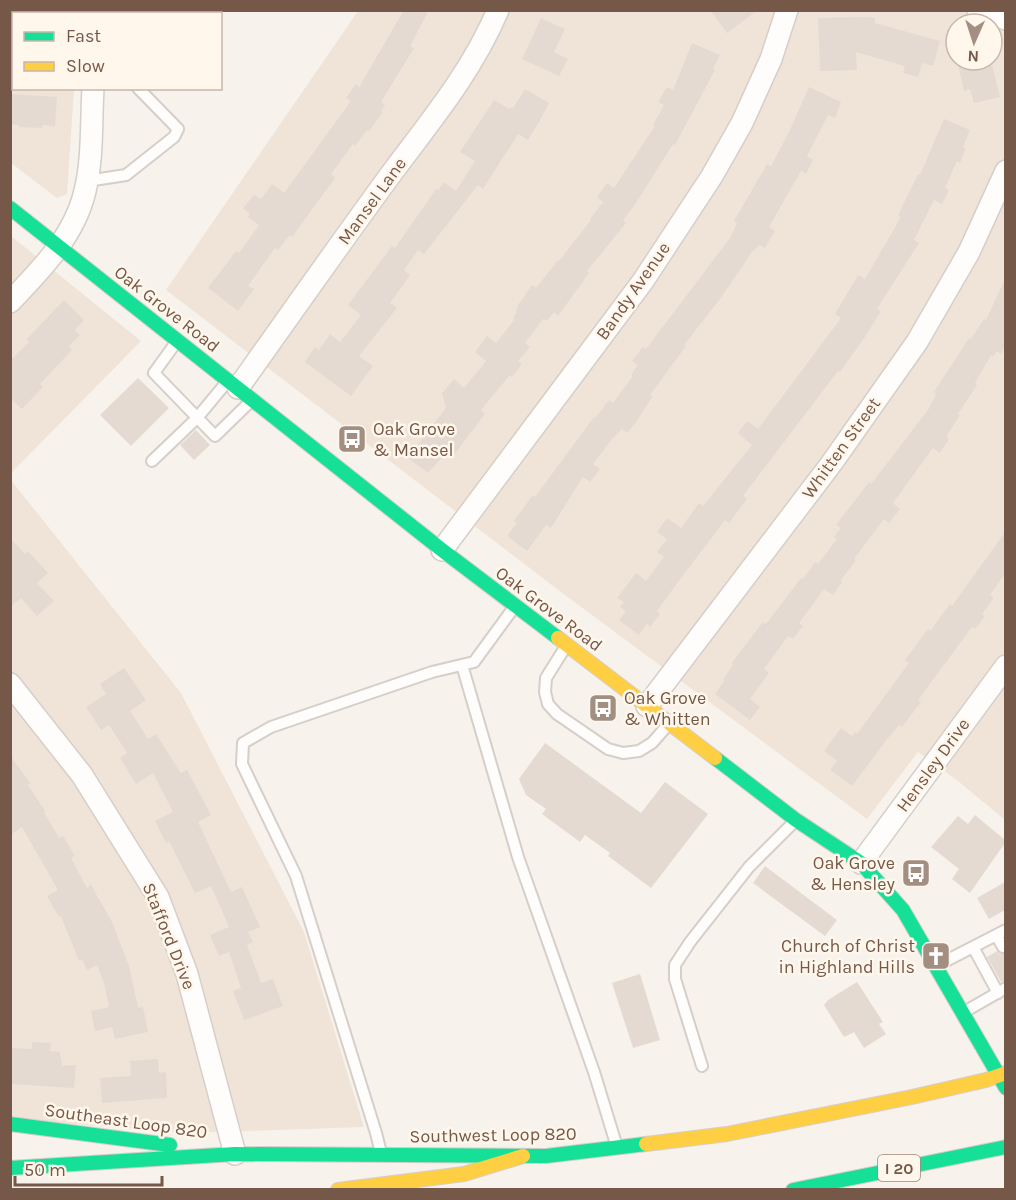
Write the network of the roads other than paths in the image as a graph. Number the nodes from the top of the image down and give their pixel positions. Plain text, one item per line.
1 (498, 10) edge
2 (787, 10) edge
3 (978, 10) edge
4 (1005, 19) edge
5 (93, 90) edge
6 (140, 90) edge
7 (1005, 171) edge
8 (87, 182) junction
9 (10, 208) edge
10 (59, 246) junction
11 (10, 302) edge
12 (178, 340) junction
13 (240, 389) junction
14 (197, 418) junction
15 (152, 461) dead end
16 (442, 550) junction
17 (515, 606) junction
18 (567, 645) junction
19 (462, 665) junction
20 (1005, 669) edge
21 (10, 684) edge
22 (647, 706) junction
23 (669, 723) junction
24 (796, 820) junction
25 (861, 863) junction
26 (1001, 933) edge
27 (973, 947) junction
28 (1003, 947) dead end
29 (936, 966) junction
30 (1002, 990) edge
31 (962, 1013) junction
32 (702, 1066) dead end
33 (1002, 1074) edge
34 (1005, 1088) edge
35 (10, 1124) edge
36 (617, 1147) junction
37 (1005, 1147) edge
38 (235, 1154) junction
39 (381, 1155) junction
40 (523, 1156) junction
41 (10, 1168) edge
42 (338, 1190) edge
43 (793, 1190) edge

1 - 13 street, Mansel Lane
2 - 16 street, Bandy Avenue
3 - 4 street
5 - 8 street
6 - 8 lane
7 - 22 street, Whitten Street
8 - 10 street
9 - 10 main road, Oak Grove Road
10 - 11 street
10 - 12 main road, Oak Grove Road
12 - 13 main road, Oak Grove Road
12 - 14 lane
13 - 14 lane
13 - 14 lane
13 - 16 main road, Oak Grove Road
14 - 15 lane
16 - 17 main road, Oak Grove Road
17 - 18 main road, Oak Grove Road
17 - 19 lane
18 - 22 main road, Oak Grove Road
18 - 23 lane
19 - 36 lane
19 - 39 lane
20 - 25 street, Hensley Drive
21 - 38 street, Stafford Drive
22 - 23 main road, Oak Grove Road
23 - 24 main road, Oak Grove Road
24 - 25 main road, Oak Grove Road
24 - 32 lane
25 - 29 main road, Oak Grove Road
26 - 27 lane
26 - 28 lane
27 - 29 lane
27 - 30 lane
29 - 31 main road, Oak Grove Road
30 - 31 lane
31 - 33 main road, Oak Grove Road
33 - 34 main road, Oak Grove Road
33 - 36 main road, Southwest Loop 820
35 - 38 main road, Southeast Loop 820
36 - 40 main road, Southwest Loop 820
37 - 43 main road, I 20
38 - 39 main road, Southwest Loop 820
38 - 41 main road, Southwest Loop 820
39 - 40 main road, Southwest Loop 820
40 - 42 main road

